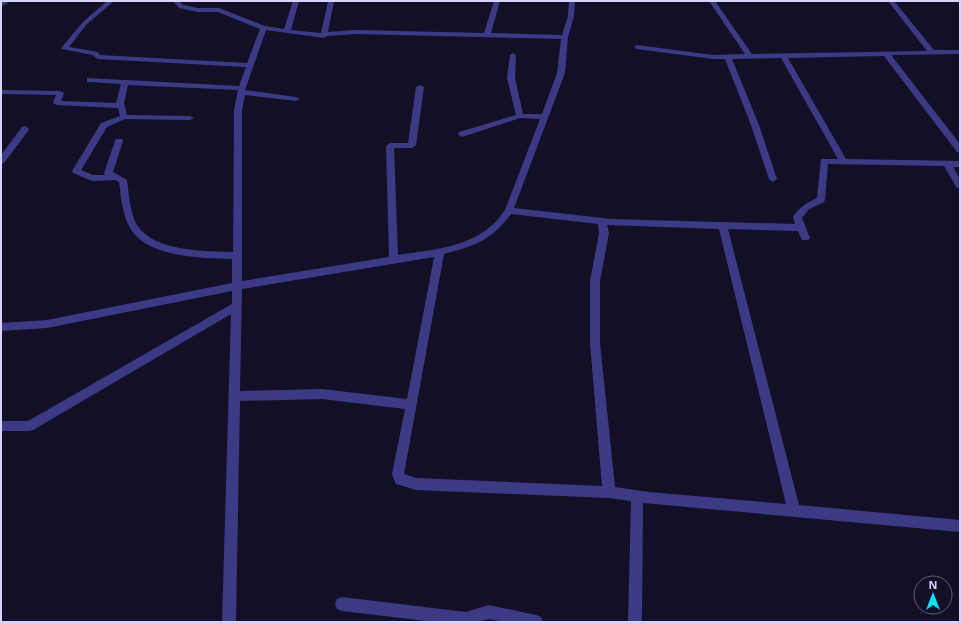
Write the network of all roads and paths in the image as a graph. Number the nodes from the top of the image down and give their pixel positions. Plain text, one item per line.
1 (7, 1) edge
2 (111, 1) edge
3 (176, 1) edge
4 (296, 1) edge
5 (331, 1) edge
6 (497, 1) edge
7 (572, 1) edge
8 (712, 1) edge
9 (891, 1) edge
10 (1, 5) edge
11 (264, 28) junction
12 (287, 31) junction
13 (487, 35) junction
14 (324, 36) junction
15 (564, 38) junction
16 (637, 47) dead end
17 (960, 52) edge
18 (512, 54) dead end
19 (886, 54) junction
20 (932, 54) junction
21 (727, 56) junction
22 (750, 56) junction
23 (784, 56) junction
24 (249, 65) junction
25 (90, 80) dead end
26 (125, 83) junction
27 (420, 87) dead end
28 (242, 90) junction
29 (1, 92) edge
30 (296, 99) dead end
31 (121, 106) junction
32 (520, 116) junction
33 (124, 117) junction
34 (190, 118) dead end
35 (544, 118) junction
36 (25, 129) dead end
37 (462, 134) dead end
38 (119, 141) dead end
39 (960, 150) edge
40 (1, 161) edge
41 (844, 162) junction
42 (947, 164) junction
43 (960, 164) edge
44 (116, 177) junction
45 (773, 179) dead end
46 (960, 186) edge
47 (509, 211) junction
48 (602, 222) junction
49 (723, 226) junction
50 (801, 228) junction
51 (805, 238) dead end
52 (440, 252) junction
53 (236, 256) junction
54 (394, 260) junction
55 (237, 286) junction
56 (236, 306) junction
57 (1, 327) edge
58 (234, 396) junction
59 (411, 405) junction
60 (1, 426) edge
61 (609, 492) junction
62 (637, 496) junction
63 (794, 511) junction
64 (960, 526) edge
65 (342, 604) dead end
66 (229, 622) edge
67 (536, 622) edge
68 (635, 622) edge

1 - 10 street
2 - 24 street
3 - 11 street
4 - 12 street
5 - 14 street
6 - 13 street
7 - 15 street
8 - 22 street
9 - 20 street
11 - 12 street
11 - 24 street
12 - 14 street
13 - 14 street
13 - 15 street
15 - 35 street
16 - 21 street
17 - 20 street
18 - 32 street
19 - 20 street
19 - 23 street
19 - 39 street
21 - 22 street
21 - 45 street
22 - 23 street
23 - 41 street
24 - 28 street
25 - 26 street
26 - 28 street
26 - 31 street
27 - 54 street
28 - 30 street
28 - 53 street
29 - 31 street
31 - 33 street
32 - 35 street
32 - 37 street
33 - 34 street
33 - 44 street
35 - 47 street
36 - 40 street
38 - 44 street
41 - 42 street
41 - 50 street
42 - 43 street
42 - 46 street
44 - 53 street
47 - 48 street
47 - 52 street
48 - 49 street
48 - 61 street
49 - 50 street
49 - 63 street
50 - 51 street
52 - 54 street
52 - 59 street
53 - 55 street
54 - 55 street
55 - 56 street
55 - 57 street
56 - 58 street
56 - 60 street
58 - 59 street
58 - 66 street
59 - 61 street
61 - 62 street
62 - 63 street
62 - 68 street
63 - 64 street
65 - 67 street

